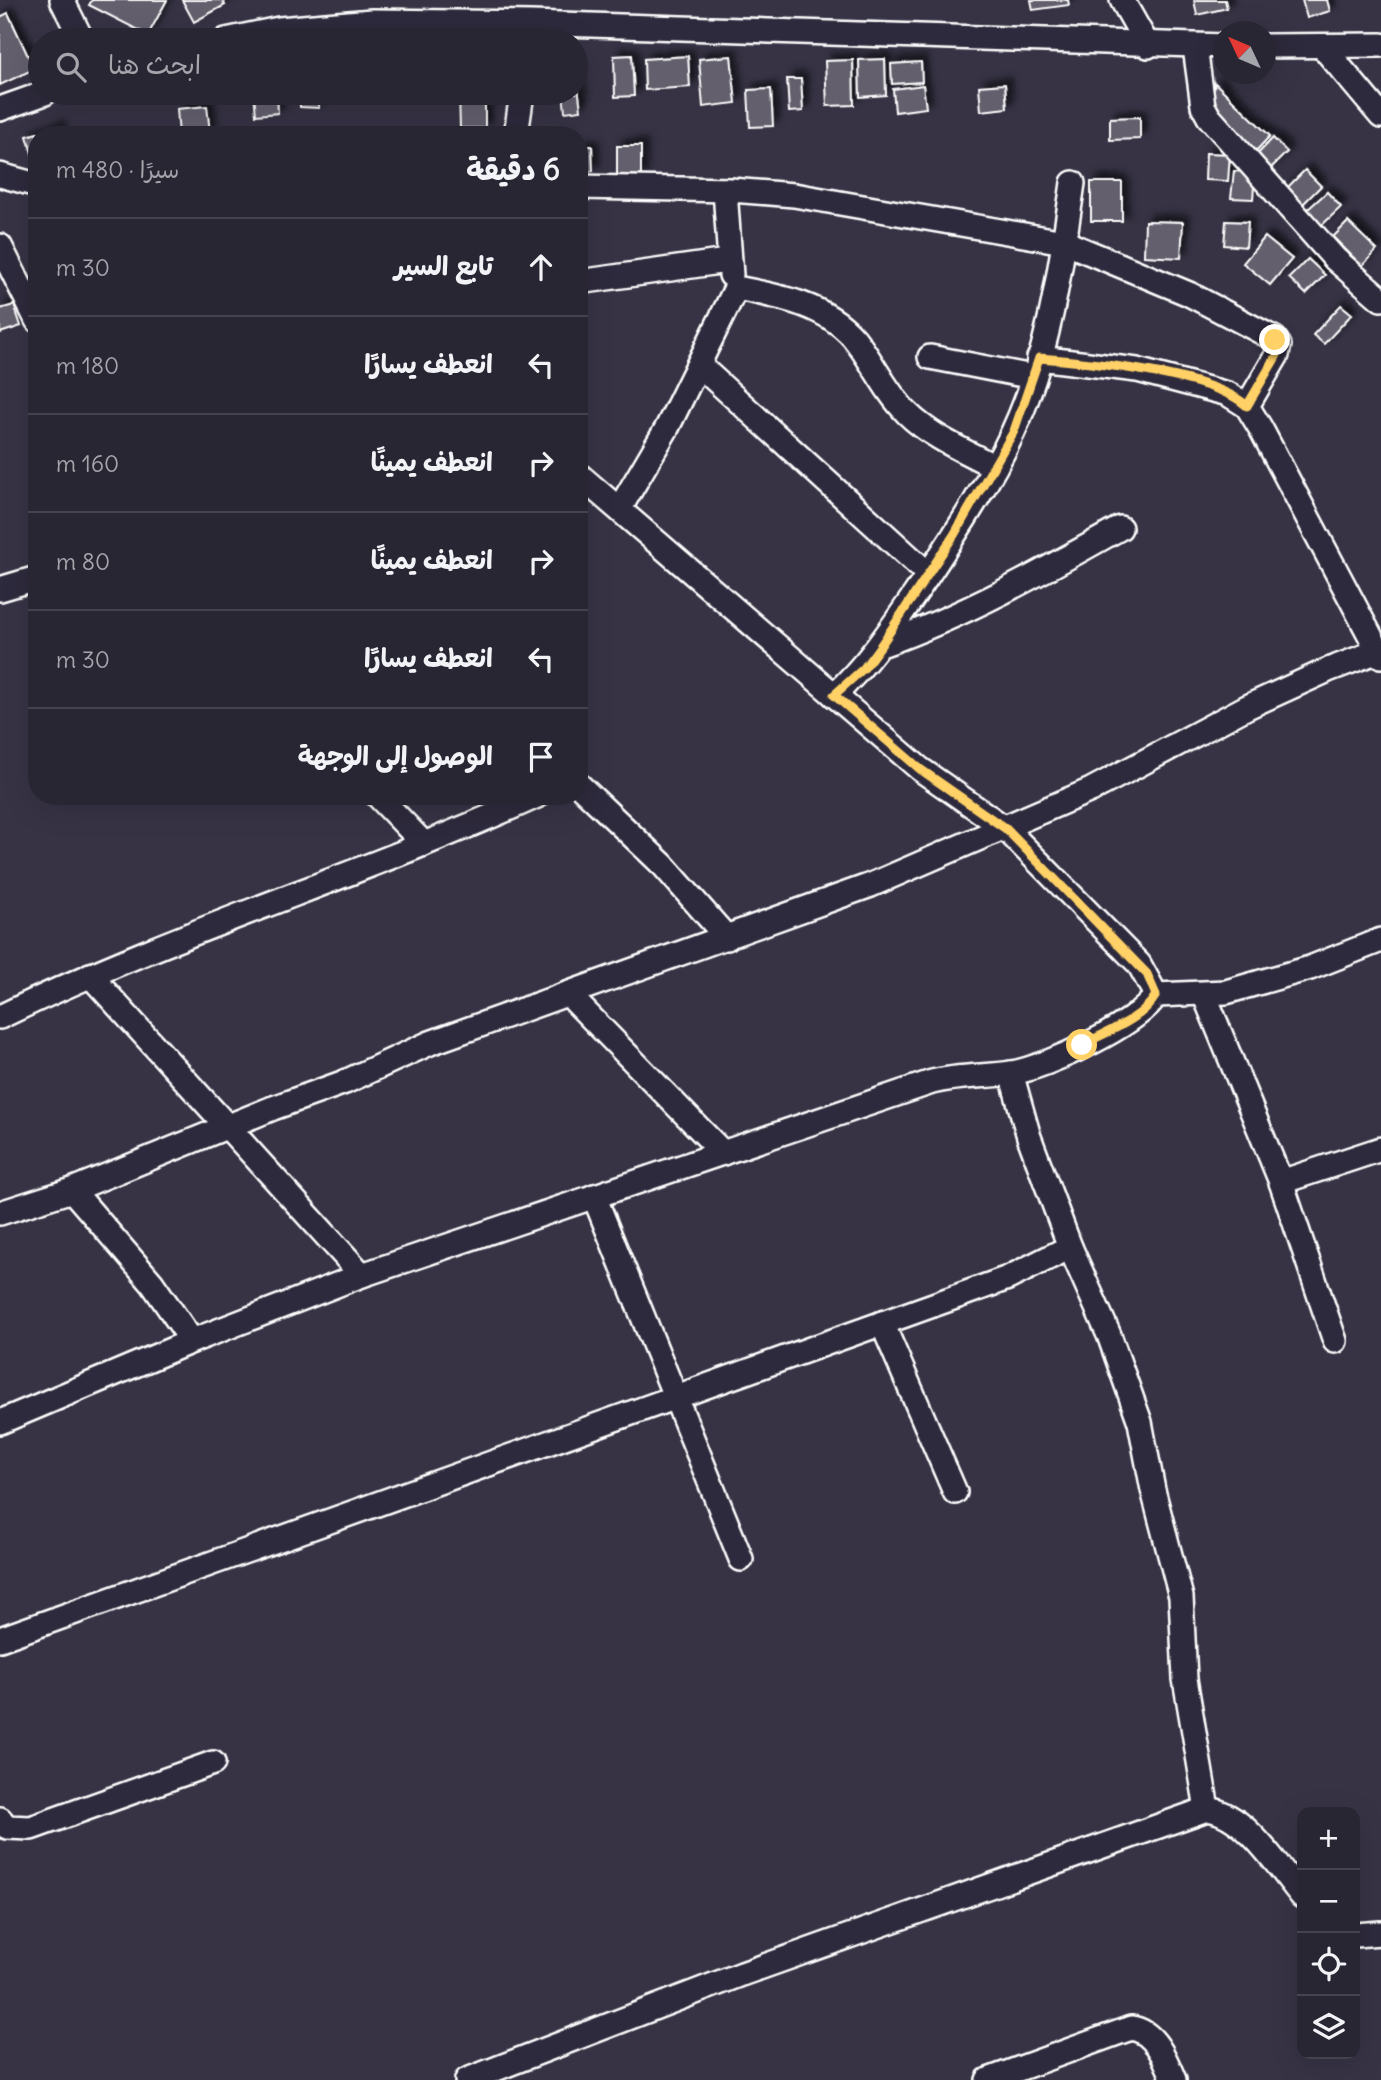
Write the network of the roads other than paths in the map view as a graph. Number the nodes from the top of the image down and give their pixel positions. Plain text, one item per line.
1 (62, 0) edge
2 (1122, 0) edge
3 (367, 10) edge
4 (76, 28) edge
5 (284, 28) edge
6 (506, 28) edge
7 (588, 32) edge
8 (1381, 45) edge
9 (1148, 46) junction
10 (1276, 46) edge
11 (1195, 47) junction
12 (1213, 47) edge
13 (1323, 47) junction
14 (28, 99) edge
15 (520, 105) edge
16 (0, 109) edge
17 (1381, 116) edge
18 (517, 126) edge
19 (0, 175) edge
20 (28, 183) edge
21 (1073, 183) dead end
22 (588, 187) edge
23 (724, 190) junction
24 (1064, 242) junction
25 (0, 246) edge
26 (727, 261) junction
27 (588, 281) edge
28 (1376, 286) edge
29 (736, 288) junction
30 (28, 302) edge
31 (930, 357) dead end
32 (699, 365) junction
33 (1036, 367) junction
34 (1247, 406) junction
35 (995, 467) junction
36 (588, 482) edge
37 (620, 508) junction
38 (1120, 528) dead end
39 (928, 574) junction
40 (28, 581) edge
41 (0, 589) edge
42 (881, 645) junction
43 (1380, 653) edge
44 (834, 695) junction
45 (588, 794) edge
46 (387, 805) edge
47 (516, 805) edge
48 (1006, 829) junction
49 (424, 844) junction
50 (727, 937) junction
51 (1381, 940) edge
52 (90, 975) junction
53 (568, 994) junction
54 (1204, 994) junction
55 (1156, 995) junction
56 (0, 1017) edge
57 (1012, 1073) junction
58 (228, 1128) junction
59 (1381, 1149) edge
60 (723, 1153) junction
61 (1281, 1182) junction
62 (72, 1190) junction
63 (594, 1196) junction
64 (0, 1213) edge
65 (1070, 1247) junction
66 (362, 1275) junction
67 (882, 1323) junction
68 (192, 1341) junction
69 (1335, 1341) dead end
70 (674, 1396) junction
71 (0, 1422) edge
72 (955, 1492) dead end
73 (741, 1559) dead end
74 (0, 1639) edge
75 (213, 1763) dead end
76 (1208, 1809) junction
77 (2, 1827) edge
78 (1297, 1890) edge
79 (1381, 1933) edge
80 (1360, 1935) edge
81 (467, 2080) edge
82 (988, 2080) edge
83 (1174, 2080) edge

1 - 4 street
2 - 9 street
3 - 5 street
3 - 6 street
7 - 9 street
8 - 13 street
9 - 11 street
10 - 13 street
11 - 12 street
11 - 28 street
13 - 17 street
14 - 16 street
15 - 18 street
19 - 20 street
21 - 24 street
22 - 23 street
23 - 24 street
23 - 26 street
24 - 33 street
24 - 34 street
25 - 30 street
26 - 27 street
26 - 29 street
29 - 32 street
29 - 35 street
31 - 33 street
32 - 37 street
32 - 39 street
33 - 34 street
33 - 35 street
34 - 43 street
35 - 39 street
36 - 37 street
37 - 44 street
38 - 42 street
39 - 42 street
40 - 41 street
42 - 44 street
43 - 48 street
44 - 48 street
45 - 50 street
46 - 49 street
47 - 49 street
48 - 50 street
48 - 55 street
49 - 52 street
50 - 53 street
51 - 54 street
52 - 56 street
52 - 58 street
53 - 58 street
53 - 60 street
54 - 55 street
54 - 61 street
55 - 57 street
57 - 60 street
57 - 65 street
58 - 62 street
58 - 66 street
59 - 61 street
60 - 63 street
61 - 69 street
62 - 64 street
62 - 68 street
63 - 66 street
63 - 70 street
65 - 67 street
65 - 76 street
66 - 68 street
67 - 70 street
67 - 72 street
68 - 71 street
70 - 73 street
70 - 74 street
75 - 77 street
76 - 78 street
76 - 81 street
79 - 80 street
82 - 83 street

